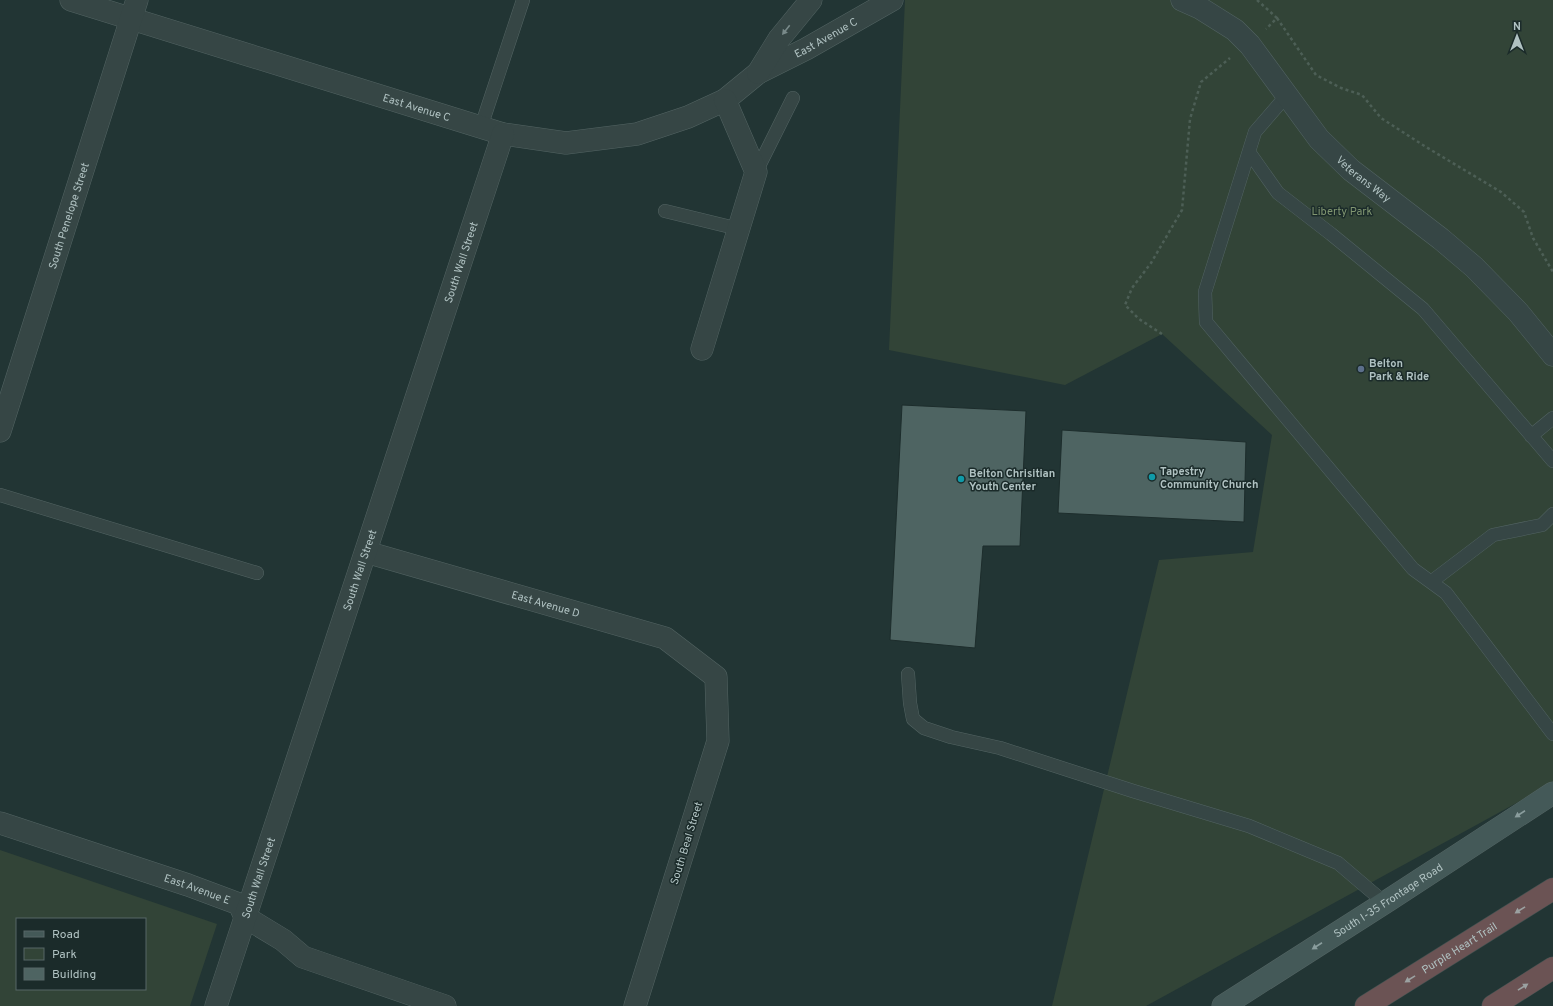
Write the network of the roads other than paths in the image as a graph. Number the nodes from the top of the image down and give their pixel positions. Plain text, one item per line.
1 (71, 0) edge
2 (523, 0) edge
3 (811, 0) edge
4 (892, 0) edge
5 (1182, 0) edge
6 (134, 10) edge
7 (758, 73) junction
8 (1287, 95) junction
9 (793, 98) dead end
10 (725, 100) junction
11 (481, 127) junction
12 (503, 134) junction
13 (1249, 152) junction
14 (756, 172) junction
15 (665, 211) dead end
16 (739, 229) junction
17 (702, 349) dead end
18 (1553, 355) edge
19 (1553, 418) edge
20 (0, 431) edge
21 (1531, 436) junction
22 (1553, 462) edge
23 (0, 494) edge
24 (1553, 514) edge
25 (366, 552) junction
26 (257, 573) dead end
27 (1431, 582) junction
28 (908, 674) dead end
29 (716, 677) joint
30 (1553, 734) edge
31 (1553, 793) edge
32 (0, 823) edge
33 (1553, 889) edge
34 (1385, 903) junction
35 (245, 917) junction
36 (1553, 968) edge
37 (216, 1006) edge
38 (445, 1006) edge
39 (636, 1006) edge
40 (1223, 1006) edge
41 (1366, 1006) edge
42 (1493, 1006) edge

1 - 6 street, East Avenue C
2 - 11 lane
3 -> 7 street, East Avenue C
4 - 7 street, East Avenue C
5 - 8 street, Veterans Way
6 - 11 street, East Avenue C
6 - 20 street, South Penelope Street
7 - 10 street, East Avenue C
8 - 13 lane
8 - 18 street, Veterans Way
9 - 14 lane
10 - 12 street, East Avenue C
10 - 14 street
11 - 12 street, East Avenue C
12 - 25 street, South Wall Street
13 - 21 lane
13 - 27 lane
14 - 16 street
15 - 16 lane
16 - 17 street
19 - 21 lane
21 - 22 lane
23 - 26 lane
24 - 27 lane
25 - 29 street, East Avenue D
25 - 35 street, South Wall Street
27 - 30 lane
28 - 34 lane
29 - 39 street, South Beal Street
31 -> 34 main road, South I-35 Frontage Road
32 - 35 street, East Avenue E
33 -> 41 highway, Purple Heart Trail
34 -> 40 main road, South I-35 Frontage Road
35 - 37 street, South Wall Street
35 - 38 street, East Avenue E
42 -> 36 highway

